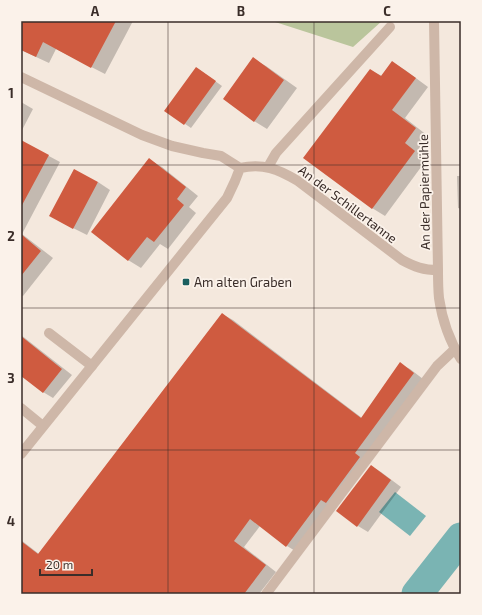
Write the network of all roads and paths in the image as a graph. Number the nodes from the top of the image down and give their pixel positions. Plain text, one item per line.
1 (434, 21) edge
2 (390, 27) dead end
3 (21, 77) edge
4 (268, 167) junction
5 (240, 168) junction
6 (438, 270) junction
7 (49, 333) dead end
8 (455, 350) junction
9 (461, 359) edge
10 (92, 366) junction
11 (21, 408) edge
12 (43, 426) junction
13 (21, 454) edge
14 (266, 594) edge

1 - 6 street, An der Papiermühle
2 - 4 street
3 - 5 street
4 - 5 street, An der Schillertanne
4 - 6 street, An der Schillertanne
5 - 10 street
6 - 8 street, An der Papiermühle
7 - 10 street
8 - 9 street, An der Papiermühle
8 - 14 street
10 - 12 street
11 - 12 street
12 - 13 street

